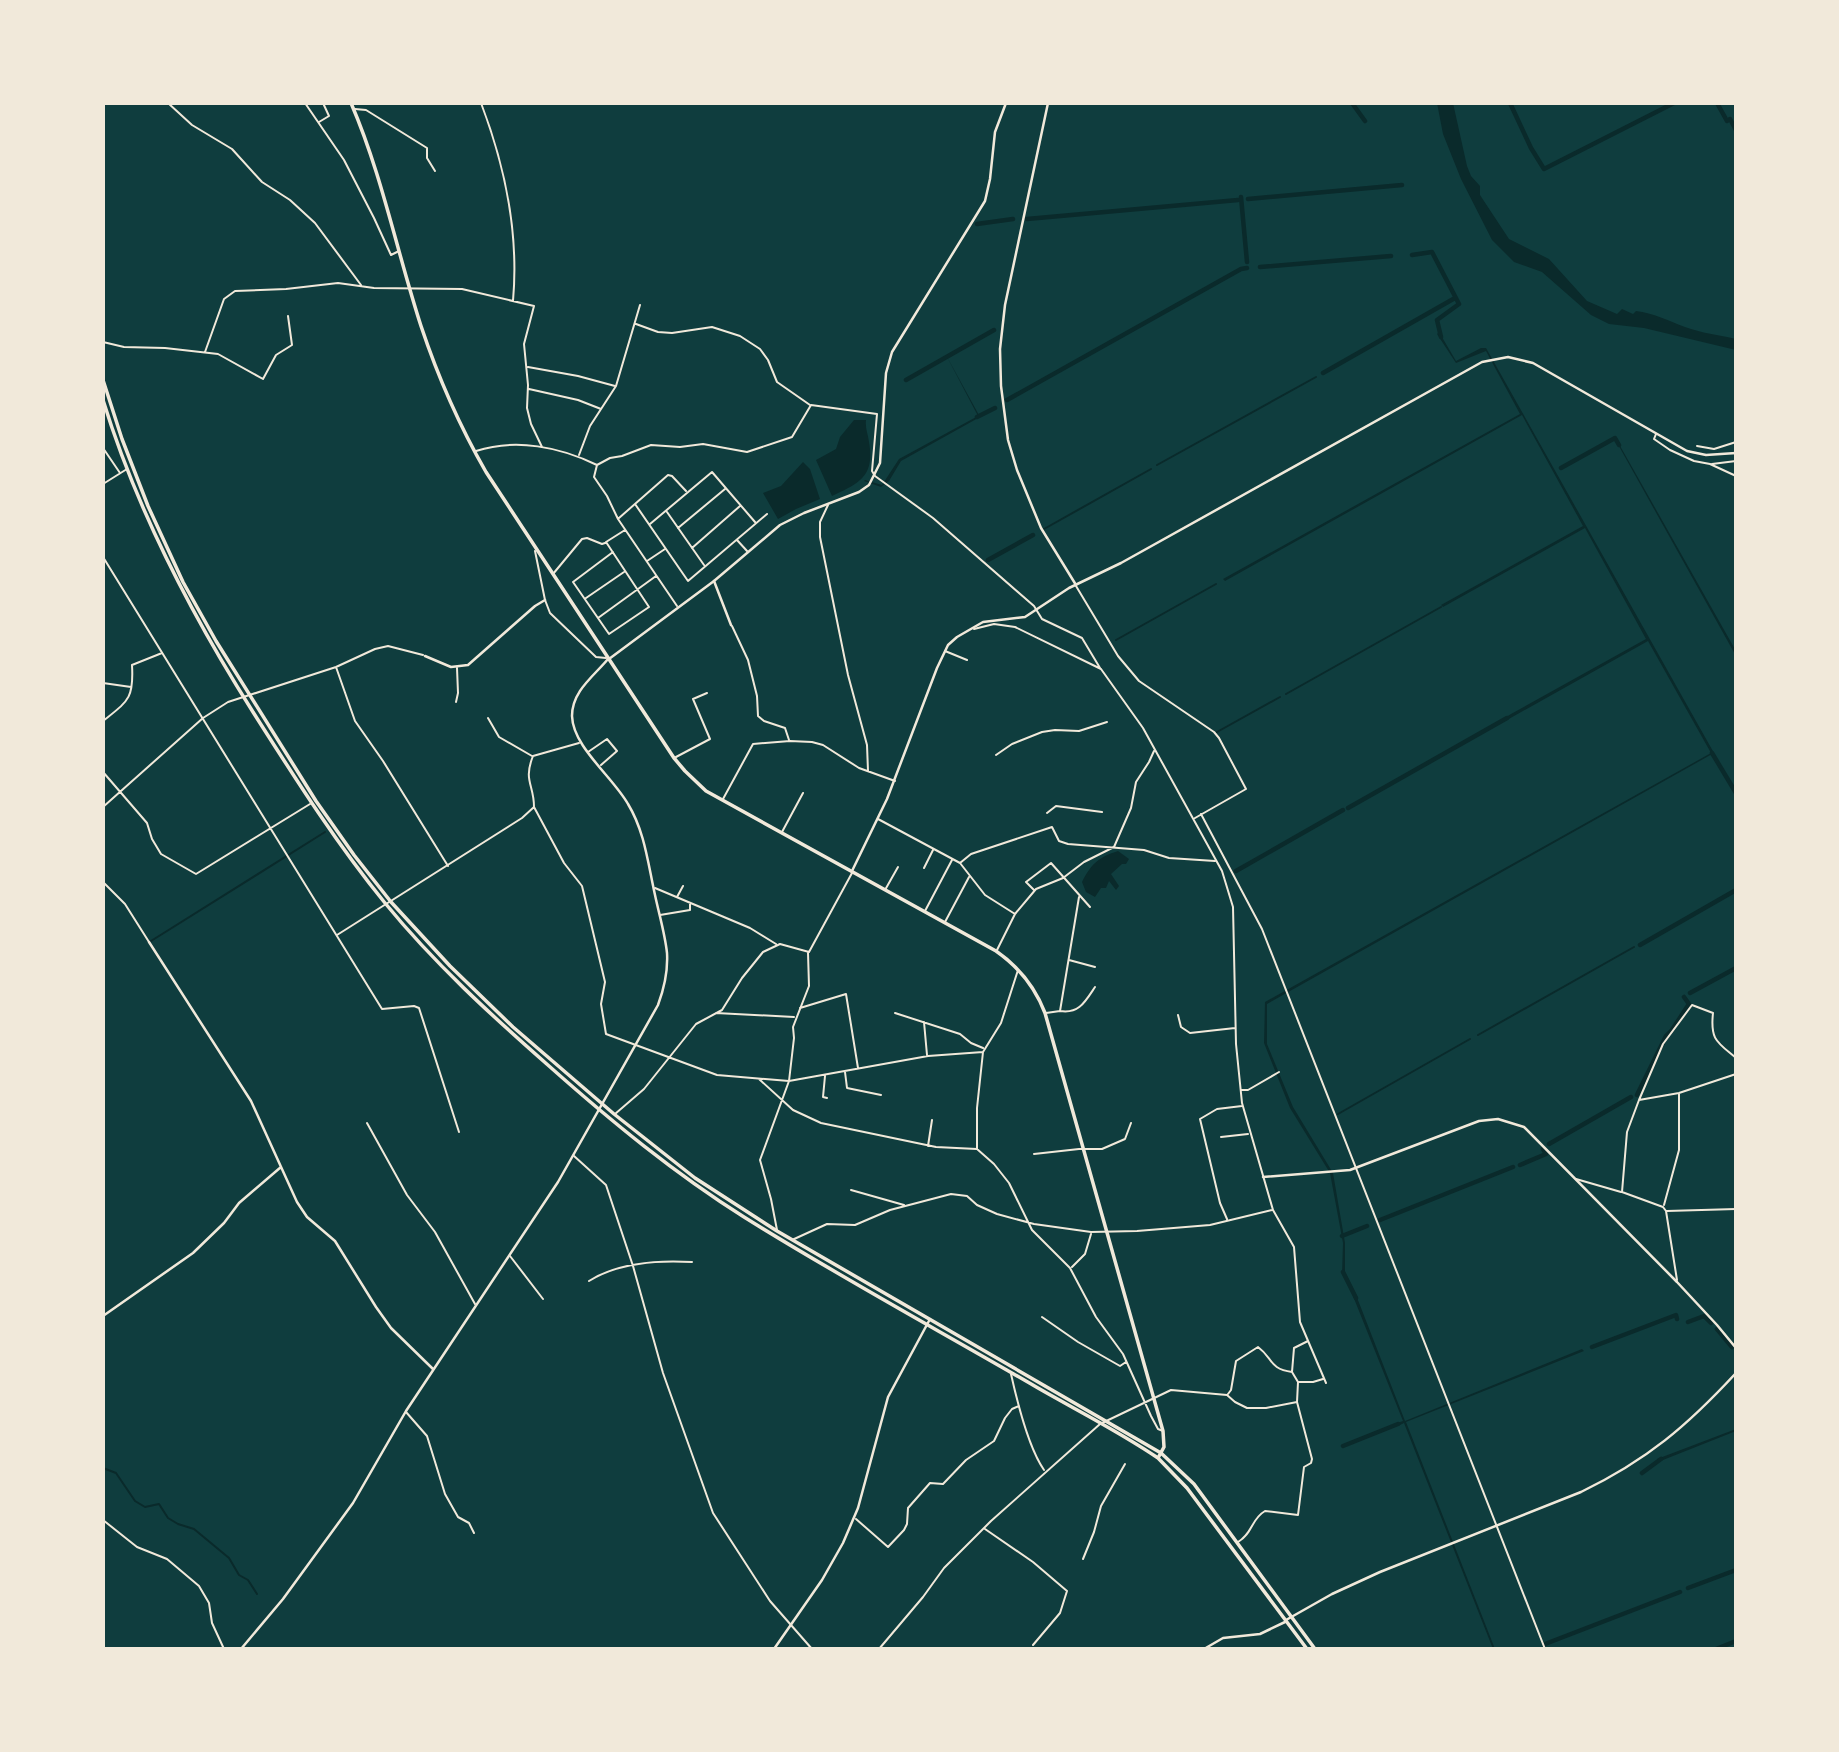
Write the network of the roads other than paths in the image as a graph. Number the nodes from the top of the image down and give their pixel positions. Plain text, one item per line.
1 (168, 103) edge
2 (305, 103) edge
3 (323, 103) edge
4 (351, 103) edge
5 (481, 103) edge
6 (1006, 103) edge
7 (1048, 103) edge
8 (353, 109) junction
9 (318, 122) junction
10 (435, 171) dead end
11 (400, 251) junction
12 (360, 285) junction
13 (410, 289) junction
14 (513, 302) junction
15 (640, 305) dead end
16 (288, 316) dead end
17 (636, 324) junction
18 (103, 342) edge
19 (205, 352) junction
20 (527, 366) junction
21 (103, 380) edge
22 (616, 386) junction
23 (528, 389) junction
24 (103, 400) edge
25 (811, 405) junction
26 (105, 409) edge
27 (602, 410) junction
28 (1656, 434) junction
29 (1736, 442) edge
30 (1697, 446) dead end
31 (542, 447) junction
32 (103, 448) edge
33 (474, 452) junction
34 (1736, 453) edge
35 (579, 456) junction
36 (1736, 461) edge
37 (1710, 464) junction
38 (597, 465) junction
39 (128, 469) junction
40 (120, 474) junction
41 (1736, 476) edge
42 (875, 477) junction
43 (103, 484) edge
44 (726, 488) junction
45 (686, 491) junction
46 (635, 504) junction
47 (828, 504) junction
48 (741, 505) junction
49 (666, 511) junction
50 (767, 514) dead end
51 (618, 519) junction
52 (756, 523) junction
53 (650, 524) junction
54 (678, 529) junction
55 (626, 530) junction
56 (737, 539) junction
57 (606, 542) junction
58 (535, 546) junction
59 (692, 548) junction
60 (666, 549) junction
61 (613, 552) junction
62 (748, 552) junction
63 (103, 557) edge
64 (647, 561) junction
65 (705, 566) junction
66 (625, 571) junction
67 (553, 574) junction
68 (657, 576) junction
69 (713, 581) junction
70 (1076, 585) junction
71 (638, 590) junction
72 (585, 599) junction
73 (545, 600) junction
74 (678, 607) junction
75 (1036, 610) junction
76 (598, 618) junction
77 (731, 625) joint
78 (972, 629) junction
79 (944, 651) junction
80 (162, 653) junction
81 (425, 656) joint
82 (609, 659) junction
83 (967, 660) dead end
84 (337, 667) junction
85 (457, 668) junction
86 (1101, 669) junction
87 (103, 682) edge
88 (132, 687) junction
89 (707, 693) dead end
90 (249, 694) junction
91 (243, 696) junction
92 (456, 702) dead end
93 (203, 718) junction
94 (488, 718) dead end
95 (103, 721) edge
96 (1107, 722) dead end
97 (790, 741) junction
98 (580, 742) junction
99 (1154, 750) junction
100 (587, 752) junction
101 (996, 755) dead end
102 (533, 756) junction
103 (674, 758) junction
104 (600, 766) junction
105 (869, 771) junction
106 (103, 772) edge
107 (895, 781) junction
108 (121, 791) junction
109 (803, 793) dead end
110 (723, 800) junction
111 (311, 804) junction
112 (103, 807) edge
113 (534, 807) junction
114 (1102, 812) dead end
115 (1047, 813) dead end
116 (1201, 814) junction
117 (877, 818) junction
118 (1193, 819) junction
119 (271, 829) junction
120 (782, 833) junction
121 (1114, 848) junction
122 (933, 849) junction
123 (953, 859) junction
124 (1216, 861) junction
125 (960, 863) junction
126 (448, 867) junction
127 (898, 867) dead end
128 (924, 868) dead end
129 (852, 872) junction
130 (970, 876) junction
131 (1063, 878) junction
132 (103, 882) edge
133 (683, 886) dead end
134 (653, 888) junction
135 (885, 890) junction
136 (1034, 891) junction
137 (677, 897) junction
138 (1079, 897) junction
139 (389, 903) junction
140 (689, 903) junction
141 (1090, 907) dead end
142 (925, 912) junction
143 (1016, 914) junction
144 (659, 915) junction
145 (945, 922) junction
146 (337, 935) junction
147 (149, 942) joint
148 (776, 944) junction
149 (996, 951) junction
150 (808, 952) junction
151 (1069, 960) junction
152 (1095, 967) dead end
153 (1018, 969) junction
154 (1095, 987) dead end
155 (800, 1008) junction
156 (1060, 1011) junction
157 (716, 1013) junction
158 (895, 1013) dead end
159 (1045, 1013) junction
160 (1178, 1015) dead end
161 (795, 1017) junction
162 (924, 1022) junction
163 (1236, 1028) junction
164 (636, 1047) junction
165 (984, 1050) junction
166 (928, 1056) junction
167 (670, 1057) junction
168 (1736, 1059) edge
169 (858, 1069) junction
170 (845, 1072) junction
171 (1277, 1073) dead end
172 (1736, 1074) edge
173 (825, 1076) junction
174 (758, 1079) junction
175 (789, 1081) junction
176 (1241, 1090) junction
177 (1679, 1093) junction
178 (881, 1095) dead end
179 (827, 1098) dead end
180 (1639, 1100) junction
181 (781, 1101) junction
182 (602, 1104) junction
183 (1243, 1106) junction
184 (599, 1110) junction
185 (614, 1114) junction
186 (932, 1120) dead end
187 (367, 1123) dead end
188 (1131, 1123) dead end
189 (459, 1132) dead end
190 (1250, 1134) junction
191 (1221, 1137) dead end
192 (928, 1146) junction
193 (977, 1149) junction
194 (1084, 1149) junction
195 (1034, 1154) dead end
196 (574, 1155) junction
197 (281, 1167) junction
198 (1356, 1168) junction
199 (1263, 1177) junction
200 (1575, 1179) junction
201 (852, 1190) dead end
202 (1622, 1192) junction
203 (905, 1206) junction
204 (1663, 1207) junction
205 (1736, 1209) edge
206 (1273, 1210) junction
207 (1667, 1211) junction
208 (1227, 1221) junction
209 (1027, 1222) junction
210 (777, 1231) junction
211 (1107, 1232) junction
212 (1091, 1233) junction
213 (792, 1240) junction
214 (509, 1255) junction
215 (692, 1262) dead end
216 (633, 1266) junction
217 (1070, 1268) junction
218 (589, 1281) dead end
219 (1677, 1282) junction
220 (543, 1299) dead end
221 (476, 1305) junction
222 (103, 1316) edge
223 (1042, 1317) dead end
224 (930, 1319) junction
225 (926, 1324) junction
226 (1308, 1341) junction
227 (1736, 1349) edge
228 (1127, 1362) junction
229 (433, 1369) junction
230 (1011, 1372) junction
231 (1292, 1372) junction
232 (1736, 1373) edge
233 (1324, 1379) junction
234 (1298, 1381) junction
235 (1326, 1383) dead end
236 (1227, 1395) junction
237 (1153, 1398) junction
238 (1144, 1402) junction
239 (1297, 1402) junction
240 (1019, 1406) junction
241 (406, 1411) junction
242 (1106, 1421) junction
243 (1100, 1423) junction
244 (1163, 1431) junction
245 (1161, 1453) junction
246 (1158, 1458) junction
247 (1125, 1464) dead end
248 (1045, 1471) junction
249 (854, 1518) junction
250 (103, 1520) edge
251 (1496, 1527) junction
252 (984, 1528) junction
253 (474, 1533) dead end
254 (1237, 1542) junction
255 (1083, 1559) dead end
256 (1292, 1617) junction
257 (1286, 1620) junction
258 (791, 1624) junction
259 (1032, 1645) dead end
260 (224, 1649) edge
261 (242, 1649) edge
262 (774, 1649) edge
263 (812, 1649) edge
264 (879, 1649) edge
265 (1203, 1649) edge
266 (1307, 1649) edge
267 (1315, 1649) edge
268 (1545, 1649) edge

1 - 12 street
2 - 9 street
3 - 9 street
4 - 8 highway
5 - 14 street
6 - 42 street
7 - 70 street
8 - 10 street
8 - 11 highway
9 - 11 street
11 - 13 highway
12 - 13 street
12 - 19 street
13 - 14 street
13 - 33 highway
14 - 20 street
15 - 17 street
16 - 19 street
17 - 22 street
17 - 25 street
18 - 19 street
20 - 22 street
20 - 23 street
21 - 90 highway
22 - 27 street
23 - 27 street
23 - 31 street
24 - 26 highway
25 - 38 street
25 - 42 street
26 - 39 highway
27 - 35 street
28 - 34 street
28 - 37 street
28 - 70 street
29 - 30 street
31 - 33 street
31 - 35 street
32 - 40 street
33 - 58 highway
35 - 38 street
36 - 37 street
37 - 41 street
38 - 51 street
39 - 40 street
39 - 91 highway
40 - 43 street
42 - 47 street
42 - 75 street
44 - 45 street
44 - 48 street
44 - 54 street
45 - 46 street
45 - 49 street
46 - 51 street
46 - 53 street
47 - 62 street
47 - 105 street
48 - 52 street
48 - 59 street
49 - 53 street
49 - 54 street
50 - 52 street
51 - 55 street
52 - 56 street
53 - 60 street
54 - 59 street
55 - 57 street
55 - 64 street
56 - 62 street
56 - 65 street
57 - 61 street
57 - 67 street
58 - 67 highway
58 - 73 street
59 - 65 street
60 - 64 street
60 - 65 street
61 - 66 street
61 - 72 street
62 - 69 street
63 - 80 street
64 - 68 street
66 - 71 street
66 - 72 street
67 - 82 highway
68 - 71 street
68 - 74 street
69 - 74 street
69 - 77 street
70 - 75 street
70 - 116 street
71 - 76 street
71 - 76 street
72 - 76 street
73 - 82 street
73 - 85 street
74 - 82 street
75 - 78 street
75 - 86 street
77 - 97 street
78 - 79 street
78 - 86 street
79 - 83 street
79 - 107 street
80 - 88 street
80 - 93 street
81 - 84 street
81 - 85 street
82 - 98 street
82 - 103 highway
84 - 90 street
84 - 126 street
85 - 92 street
86 - 99 street
87 - 88 street
88 - 95 street
89 - 103 street
90 - 91 street
90 - 139 highway
91 - 93 street
91 - 111 highway
93 - 108 street
93 - 119 street
94 - 102 street
96 - 101 street
97 - 105 street
97 - 110 street
98 - 100 street
98 - 102 street
99 - 118 street
99 - 121 street
100 - 104 street
100 - 104 street
102 - 113 street
103 - 110 highway
104 - 134 street
105 - 107 street
106 - 108 street
107 - 117 street
108 - 112 street
108 - 119 street
109 - 120 street
110 - 120 highway
111 - 119 street
111 - 139 highway
113 - 126 street
113 - 164 street
114 - 115 street
116 - 118 street
116 - 198 street
117 - 122 street
117 - 129 street
118 - 124 street
119 - 146 street
120 - 129 highway
121 - 124 street
121 - 125 street
121 - 131 street
122 - 123 street
122 - 128 street
123 - 125 street
123 - 142 street
124 - 163 street
125 - 130 street
126 - 139 street
127 - 135 street
129 - 135 highway
129 - 150 street
130 - 143 street
130 - 145 street
131 - 136 street
131 - 136 street
131 - 138 street
132 - 147 street
133 - 137 street
134 - 137 street
134 - 144 street
135 - 142 highway
136 - 143 street
137 - 140 street
138 - 141 street
138 - 151 street
139 - 146 street
139 - 182 highway
139 - 184 highway
140 - 144 street
140 - 148 street
142 - 145 highway
143 - 149 street
144 - 164 street
145 - 149 highway
146 - 189 street
147 - 197 street
148 - 150 street
148 - 157 street
149 - 153 highway
150 - 155 street
151 - 152 street
151 - 156 street
153 - 159 highway
153 - 165 street
154 - 156 street
155 - 161 street
155 - 169 street
156 - 159 street
157 - 161 street
157 - 167 street
158 - 162 street
159 - 194 highway
160 - 163 street
161 - 175 street
162 - 165 street
162 - 166 street
163 - 176 street
164 - 167 street
164 - 182 street
165 - 166 street
165 - 193 street
166 - 169 street
167 - 174 street
167 - 185 street
168 - 180 street
169 - 170 street
170 - 173 street
170 - 178 street
171 - 176 street
172 - 177 street
173 - 175 street
173 - 179 street
174 - 175 street
174 - 181 street
175 - 181 street
176 - 183 street
177 - 180 street
177 - 204 street
180 - 202 street
181 - 192 street
181 - 210 street
182 - 184 street
182 - 185 highway
183 - 190 street
183 - 208 street
184 - 196 street
184 - 225 highway
185 - 210 highway
186 - 192 street
187 - 221 street
188 - 194 street
190 - 191 street
190 - 199 street
192 - 193 street
193 - 209 street
194 - 195 street
194 - 211 highway
196 - 214 street
196 - 216 street
197 - 222 street
197 - 229 street
198 - 199 street
198 - 200 street
198 - 251 street
199 - 206 street
200 - 202 street
200 - 219 street
201 - 203 street
202 - 204 street
203 - 209 street
203 - 213 street
204 - 207 street
205 - 207 street
206 - 208 street
206 - 226 street
207 - 219 street
208 - 211 street
209 - 212 street
209 - 217 street
210 - 213 highway
211 - 212 street
211 - 237 highway
212 - 217 street
213 - 224 highway
214 - 220 street
214 - 221 street
215 - 216 street
216 - 218 street
216 - 258 street
217 - 228 street
219 - 227 street
221 - 229 street
223 - 228 street
224 - 225 street
224 - 242 highway
225 - 230 highway
225 - 249 street
226 - 231 street
226 - 233 street
228 - 238 street
229 - 241 street
230 - 240 street
230 - 243 highway
231 - 234 street
231 - 236 street
232 - 251 street
233 - 234 street
233 - 235 street
234 - 239 street
236 - 237 street
236 - 239 street
237 - 238 street
237 - 244 highway
238 - 242 street
238 - 244 street
239 - 254 street
240 - 248 street
240 - 249 street
241 - 253 street
241 - 261 street
242 - 243 street
242 - 245 highway
243 - 246 highway
243 - 248 street
244 - 245 highway
245 - 246 highway
245 - 254 highway
246 - 257 highway
247 - 255 street
248 - 252 street
249 - 258 street
250 - 260 street
251 - 256 street
251 - 268 street
252 - 259 street
252 - 264 street
254 - 256 highway
256 - 257 street
256 - 267 highway
257 - 265 street
257 - 266 highway
258 - 262 street
258 - 263 street

